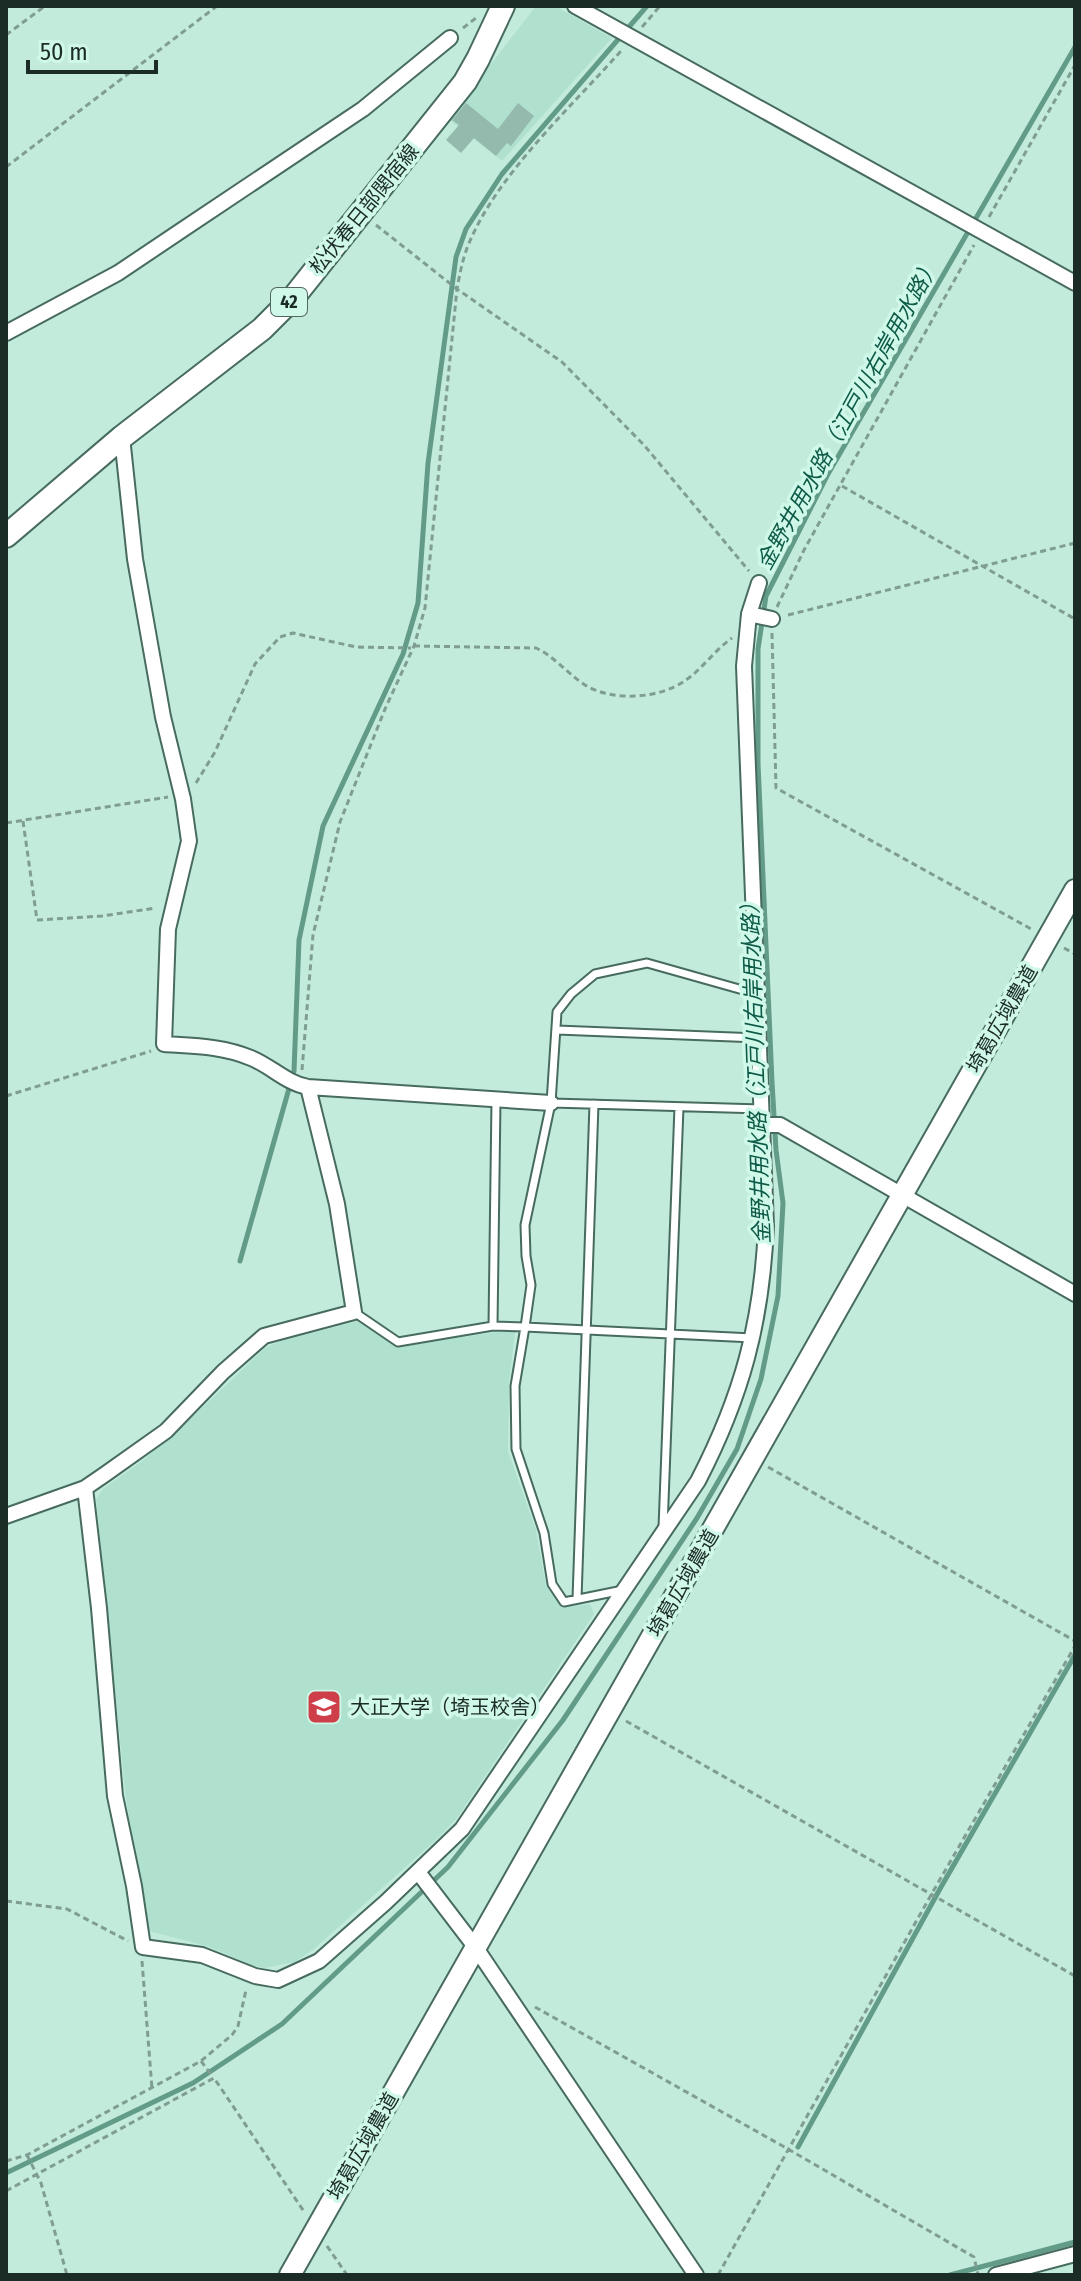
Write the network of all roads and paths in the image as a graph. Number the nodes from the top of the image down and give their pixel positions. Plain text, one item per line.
1 (45, 6) edge
2 (217, 6) edge
3 (503, 6) edge
4 (575, 6) edge
5 (660, 6) edge
6 (479, 16) dead end
7 (626, 34) junction
8 (6, 35) edge
9 (450, 38) joint
10 (1075, 65) edge
11 (6, 167) edge
12 (360, 213) junction
13 (981, 230) junction
14 (1075, 283) edge
15 (457, 289) junction
16 (6, 333) edge
17 (122, 437) junction
18 (841, 486) junction
19 (6, 536) edge
20 (1075, 543) edge
21 (982, 566) junction
22 (759, 583) joint
23 (749, 614) junction
24 (772, 619) junction
25 (1075, 619) edge
26 (747, 631) junction
27 (414, 647) junction
28 (183, 797) junction
29 (23, 821) junction
30 (6, 823) edge
31 (1075, 890) edge
32 (173, 906) junction
33 (1048, 938) junction
34 (757, 994) junction
35 (557, 1030) junction
36 (759, 1038) junction
37 (164, 1044) junction
38 (297, 1084) junction
39 (6, 1096) edge
40 (496, 1100) junction
41 (551, 1103) junction
42 (594, 1104) junction
43 (679, 1107) junction
44 (762, 1109) junction
45 (763, 1125) junction
46 (902, 1195) junction
47 (1075, 1294) edge
48 (354, 1312) junction
49 (493, 1326) junction
50 (525, 1327) junction
51 (585, 1330) junction
52 (670, 1333) junction
53 (753, 1338) junction
54 (753, 1459) junction
55 (85, 1488) junction
56 (6, 1516) edge
57 (663, 1534) junction
58 (626, 1589) junction
59 (577, 1599) junction
60 (1075, 1643) edge
61 (610, 1712) junction
62 (418, 1872) junction
63 (931, 1895) junction
64 (6, 1901) edge
65 (142, 1947) junction
66 (476, 1948) junction
67 (249, 1974) junction
68 (1075, 1976) edge
69 (514, 2005) junction
70 (201, 2061) junction
71 (214, 2078) junction
72 (152, 2089) junction
73 (788, 2149) junction
74 (27, 2155) junction
75 (6, 2161) edge
76 (37, 2175) junction
77 (6, 2191) edge
78 (316, 2229) junction
79 (1075, 2254) edge
80 (67, 2275) edge
81 (290, 2275) edge
82 (347, 2275) edge
83 (696, 2275) edge
84 (718, 2275) edge
85 (978, 2275) edge
86 (996, 2275) edge

1 - 8 path
2 - 11 path
3 - 12 main road, 松伏春日部関宿線 / 42
4 - 7 street
5 - 7 path
6 - 9 path
7 - 13 street
7 - 15 path
9 - 16 street
10 - 13 path
12 - 15 path
12 - 17 main road, 松伏春日部関宿線 / 42
13 - 14 street
13 - 18 path
15 - 22 path
15 - 27 path
17 - 19 main road, 松伏春日部関宿線 / 42
17 - 28 street
18 - 21 path
18 - 24 path
20 - 21 path
21 - 24 path
21 - 25 path
22 - 23 street
23 - 24 street
23 - 26 street
24 - 33 path
26 - 27 path
26 - 34 street
27 - 28 path
27 - 38 path
28 - 29 path
28 - 32 street
29 - 30 path
29 - 32 path
31 - 33 street, 埼葛広域農道
32 - 37 street
33 - 46 street, 埼葛広域農道
34 - 35 lane
34 - 36 street
35 - 36 lane
35 - 41 lane
36 - 44 street
37 - 38 street
37 - 39 path
38 - 40 street
38 - 48 street
40 - 41 street
40 - 49 lane
41 - 42 lane
41 - 50 lane
42 - 43 lane
42 - 51 lane
43 - 44 lane
43 - 52 lane
44 - 45 street
45 - 46 street
45 - 53 street
46 - 47 street
46 - 54 street, 埼葛広域農道
48 - 49 lane
48 - 55 street
49 - 50 lane
50 - 51 lane
50 - 59 lane
51 - 52 lane
51 - 59 lane
52 - 53 lane
52 - 57 lane
53 - 57 street
54 - 60 path
54 - 61 street, 埼葛広域農道
55 - 56 street
55 - 65 street
57 - 58 street
58 - 59 lane
58 - 62 street
60 - 63 path
61 - 63 path
61 - 66 street, 埼葛広域農道
62 - 66 street
62 - 67 street
63 - 68 path
63 - 73 path
64 - 65 path
65 - 67 street
65 - 72 path
66 - 69 street
66 - 78 street, 埼葛広域農道
67 - 70 path
69 - 73 path
69 - 83 street
70 - 71 path
70 - 72 path
71 - 76 path
71 - 78 path
72 - 74 path
73 - 84 path
73 - 85 path
74 - 75 path
74 - 76 path
76 - 77 path
76 - 80 path
78 - 81 street, 埼葛広域農道
78 - 82 path
79 - 86 street

